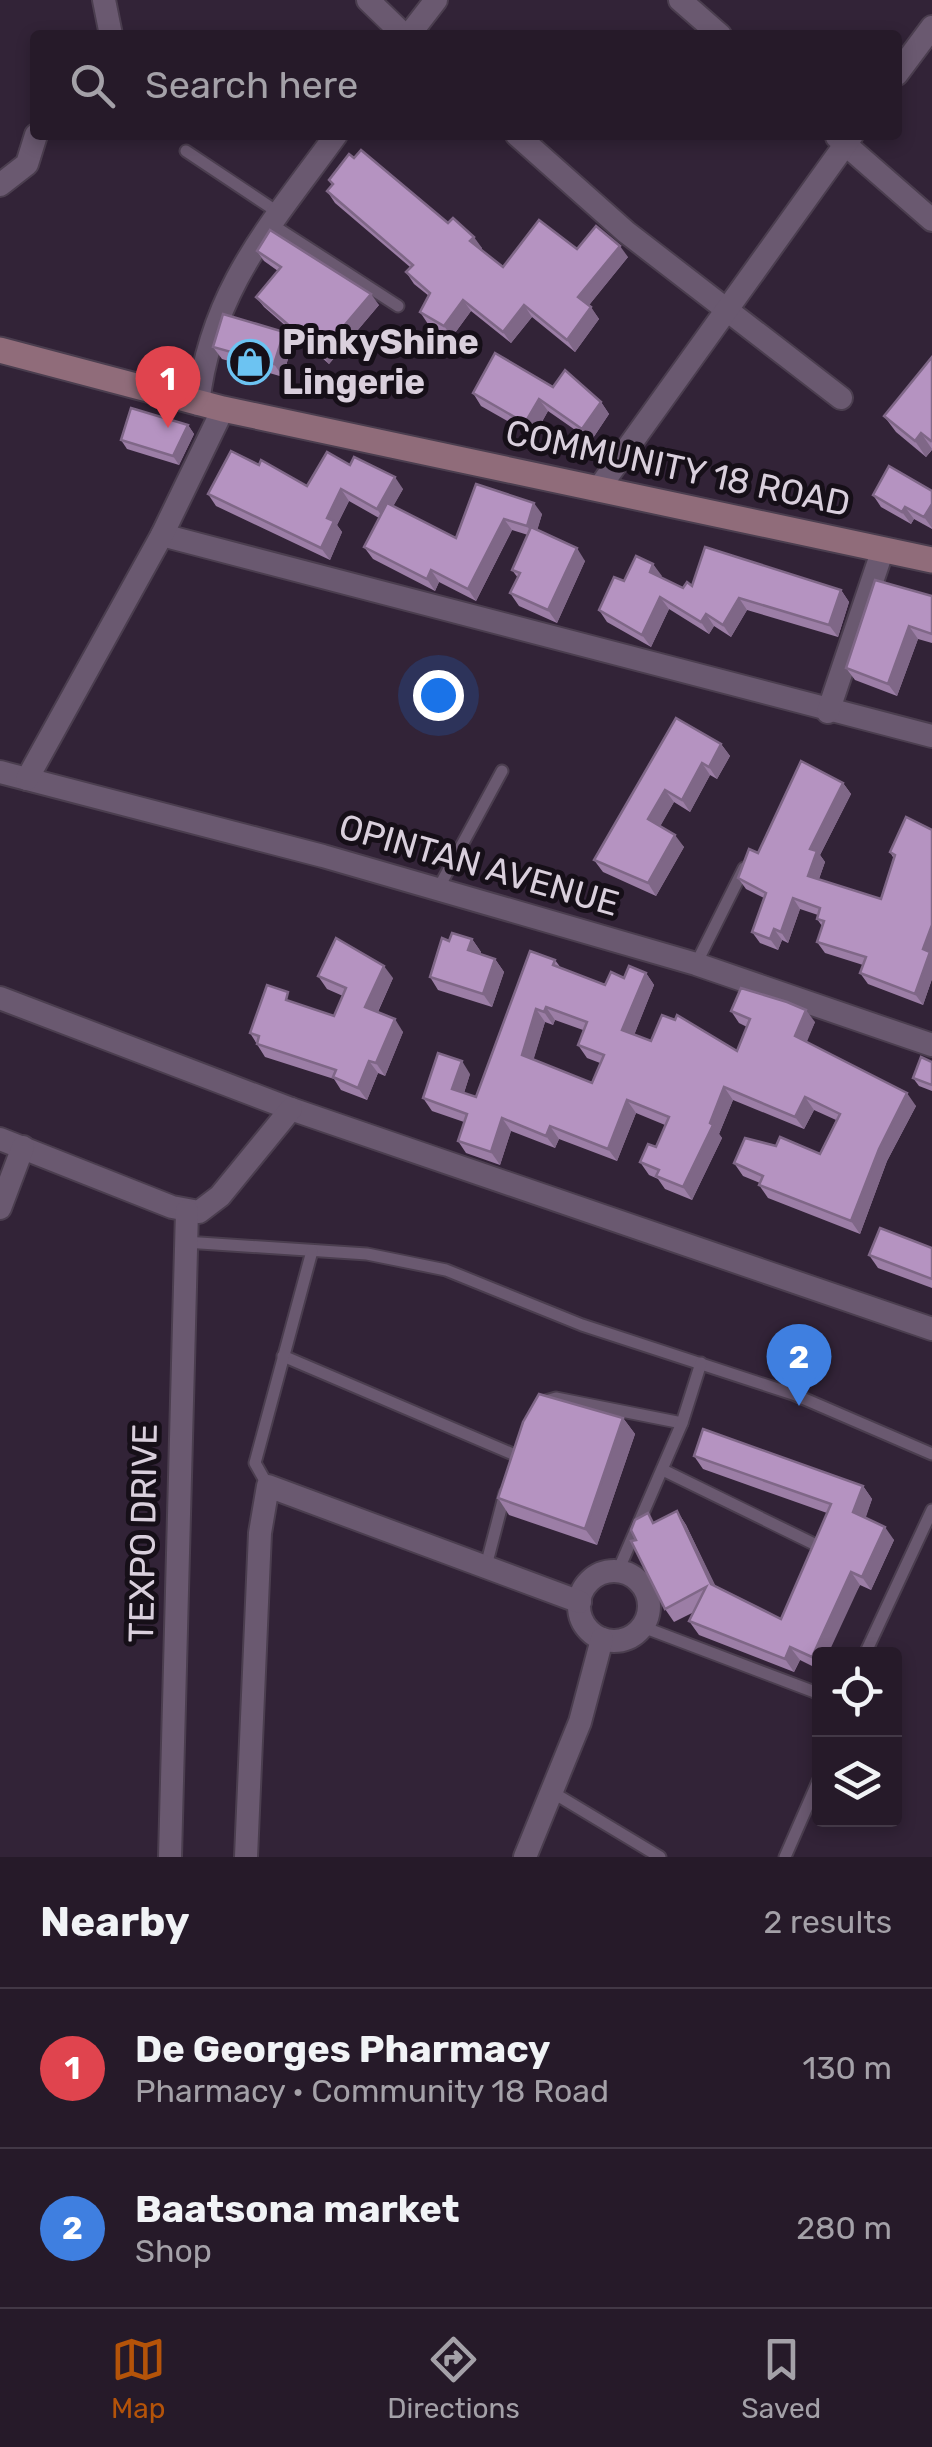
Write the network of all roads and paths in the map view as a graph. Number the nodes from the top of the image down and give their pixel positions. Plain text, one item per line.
1 (104, 0) edge
2 (368, 0) edge
3 (436, 0) edge
4 (680, 0) edge
5 (932, 27) edge
6 (111, 30) edge
7 (401, 30) edge
8 (411, 30) edge
9 (714, 30) edge
10 (902, 67) edge
11 (34, 140) edge
12 (332, 140) edge
13 (523, 140) edge
14 (843, 140) edge
15 (846, 140) edge
16 (186, 151) dead end
17 (0, 186) edge
18 (275, 219) junction
19 (932, 220) edge
20 (398, 306) dead end
21 (724, 311) junction
22 (0, 350) edge
23 (841, 398) dead end
24 (210, 407) junction
25 (599, 488) junction
26 (162, 535) junction
27 (883, 549) junction
28 (932, 560) edge
29 (828, 712) junction
30 (932, 736) edge
31 (502, 771) dead end
32 (0, 772) edge
33 (27, 779) junction
34 (744, 868) edge
35 (438, 889) junction
36 (696, 964) junction
37 (0, 998) edge
38 (932, 1045) edge
39 (291, 1109) junction
40 (0, 1139) edge
41 (23, 1147) junction
42 (0, 1208) edge
43 (187, 1211) junction
44 (185, 1242) junction
45 (312, 1250) junction
46 (932, 1329) edge
47 (283, 1356) junction
48 (701, 1363) junction
49 (532, 1421) edge
50 (682, 1423) junction
51 (524, 1438) edge
52 (516, 1454) junction
53 (932, 1454) edge
54 (663, 1470) junction
55 (268, 1486) junction
56 (932, 1510) edge
57 (812, 1543) edge
58 (486, 1566) junction
59 (618, 1571) junction
60 (580, 1602) junction
61 (642, 1626) junction
62 (602, 1639) junction
63 (868, 1647) edge
64 (812, 1691) edge
65 (552, 1792) junction
66 (812, 1796) edge
67 (170, 1857) edge
68 (246, 1857) edge
69 (526, 1857) edge
70 (660, 1857) edge
71 (785, 1857) edge

1 - 6 street
2 - 7 street
3 - 8 street
4 - 9 street
5 - 10 street
11 - 17 street
12 - 18 street
13 - 21 street
14 - 21 street
15 - 19 street
16 - 18 lane
18 - 20 lane
18 - 24 street
21 - 23 street
21 - 25 street
22 - 24 main road, COMMUNITY 18 ROAD
24 - 25 main road, COMMUNITY 18 ROAD
24 - 26 street
25 - 27 main road, COMMUNITY 18 ROAD
26 - 29 street
26 - 33 street
27 - 28 main road, COMMUNITY 18 ROAD
27 - 29 street
29 - 30 street
31 - 35 lane
32 - 33 street, OPINTAN AVENUE
33 - 35 street, OPINTAN AVENUE
34 - 36 lane
35 - 36 street, OPINTAN AVENUE
36 - 38 street, OPINTAN AVENUE
37 - 39 street
39 - 43 street
39 - 46 street
40 - 41 street
41 - 42 street
41 - 43 street
43 - 44 street, TEXPO DRIVE
44 - 45 lane
44 - 67 street, TEXPO DRIVE
45 - 47 lane
45 - 48 lane
47 - 52 lane
47 - 55 lane
48 - 50 lane
48 - 53 lane
49 - 50 lane
50 - 54 lane
51 - 52 lane
52 - 58 lane
54 - 57 lane
54 - 59 lane
55 - 58 street
55 - 68 street
56 - 63 lane
58 - 60 street
59 - 60 street
59 - 61 street
60 - 62 street
61 - 62 street
61 - 64 lane
62 - 65 street
65 - 69 street
65 - 70 lane
66 - 71 lane

